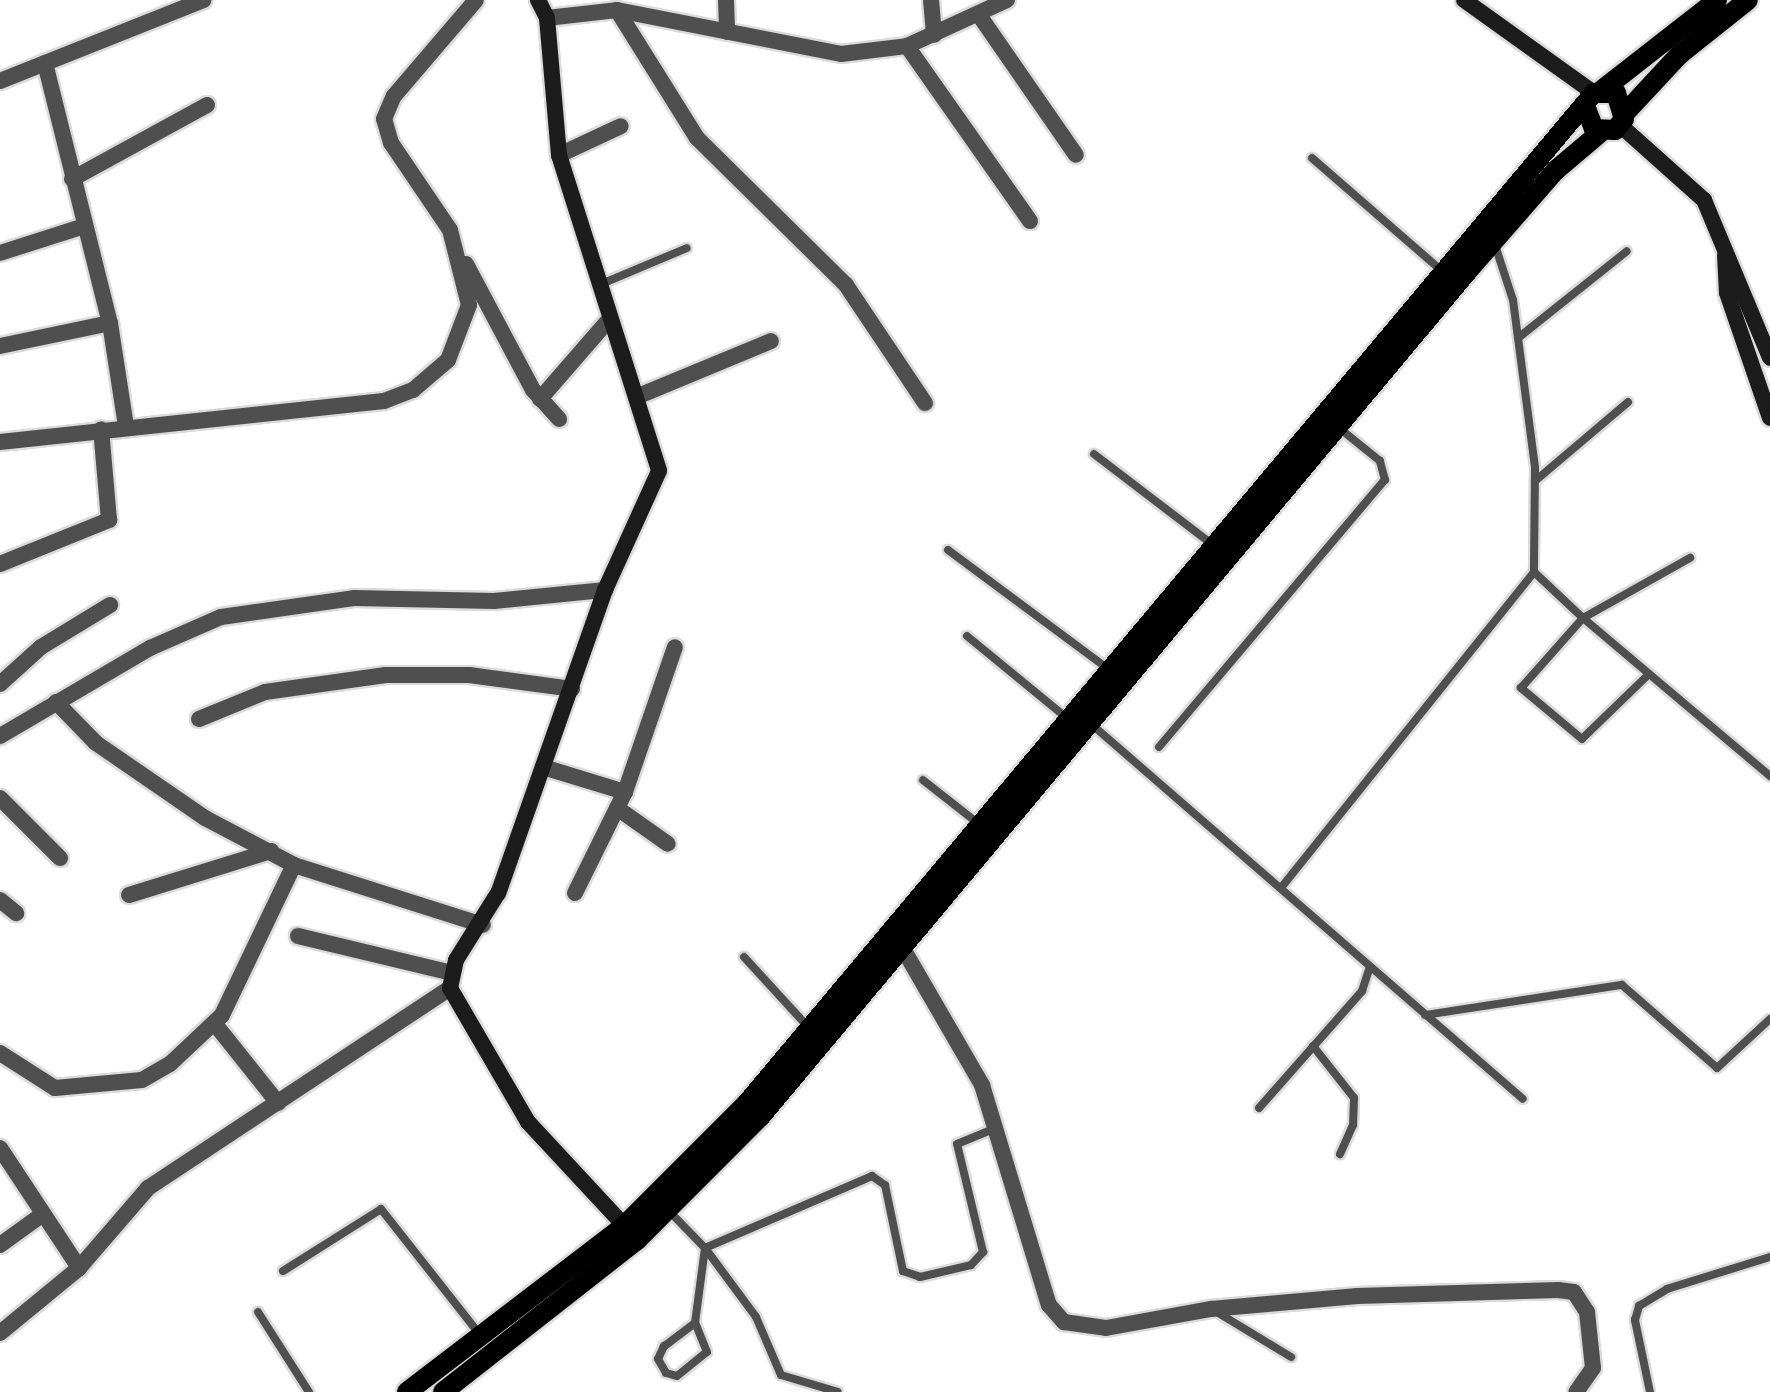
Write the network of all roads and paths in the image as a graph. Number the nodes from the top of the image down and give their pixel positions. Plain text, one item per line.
1 (204, 0) edge
2 (476, 0) edge
3 (538, 0) edge
4 (726, 0) edge
5 (931, 0) edge
6 (1007, 0) edge
7 (1464, 0) edge
8 (1717, 0) edge
9 (1748, 0) edge
10 (617, 10) junction
11 (979, 15) junction
12 (547, 18) junction
13 (727, 32) junction
14 (934, 35) junction
15 (907, 46) junction
16 (45, 63) junction
17 (0, 81) edge
18 (1594, 96) junction
19 (207, 105) dead end
20 (1616, 123) junction
21 (621, 126) dead end
22 (559, 155) junction
23 (1076, 155) dead end
24 (1312, 158) dead end
25 (72, 179) junction
26 (1030, 221) dead end
27 (81, 227) junction
28 (450, 230) junction
29 (1494, 241) junction
30 (687, 248) dead end
31 (1725, 249) junction
32 (1627, 251) dead end
33 (0, 253) edge
34 (1442, 271) junction
35 (597, 286) junction
36 (607, 322) junction
37 (110, 323) junction
38 (1518, 338) junction
39 (771, 341) dead end
40 (0, 346) edge
41 (1770, 358) edge
42 (636, 397) junction
43 (540, 399) junction
44 (1628, 402) dead end
45 (925, 403) dead end
46 (1770, 418) edge
47 (559, 419) dead end
48 (126, 426) junction
49 (1337, 427) junction
50 (101, 429) junction
51 (0, 442) edge
52 (1094, 454) dead end
53 (1535, 481) junction
54 (1213, 545) junction
55 (948, 550) dead end
56 (1690, 558) dead end
57 (0, 564) edge
58 (1534, 572) junction
59 (605, 590) junction
60 (110, 605) dead end
61 (1583, 618) junction
62 (967, 636) dead end
63 (675, 647) dead end
64 (1109, 669) junction
65 (1649, 674) junction
66 (0, 684) edge
67 (572, 689) junction
68 (56, 702) junction
69 (199, 719) dead end
70 (1068, 719) junction
71 (1090, 722) junction
72 (0, 736) edge
73 (1159, 747) dead end
74 (543, 767) junction
75 (1770, 776) edge
76 (923, 780) dead end
77 (625, 792) junction
78 (0, 798) edge
79 (617, 808) junction
80 (979, 825) junction
81 (668, 844) dead end
82 (271, 851) junction
83 (60, 858) dead end
84 (294, 865) junction
85 (1281, 888) junction
86 (575, 893) dead end
87 (129, 895) dead end
88 (0, 900) edge
89 (16, 913) dead end
90 (483, 925) junction
91 (298, 936) dead end
92 (902, 947) junction
93 (744, 957) dead end
94 (1370, 967) junction
95 (451, 980) junction
96 (1425, 1015) junction
97 (1770, 1019) edge
98 (215, 1024) junction
99 (809, 1028) junction
100 (1313, 1046) junction
101 (0, 1053) edge
102 (1523, 1099) dead end
103 (278, 1103) junction
104 (1259, 1108) dead end
105 (997, 1128) junction
106 (0, 1148) edge
107 (1340, 1154) dead end
108 (668, 1210) junction
109 (43, 1214) junction
110 (630, 1233) junction
111 (0, 1245) edge
112 (705, 1248) junction
113 (1770, 1257) edge
114 (79, 1268) junction
115 (283, 1271) dead end
116 (1211, 1309) junction
117 (258, 1312) dead end
118 (695, 1323) junction
119 (0, 1333) edge
120 (482, 1339) junction
121 (1291, 1357) dead end
122 (449, 1390) edge
123 (309, 1392) edge
124 (407, 1392) edge
125 (838, 1392) edge
126 (1576, 1392) edge
127 (1650, 1392) edge

1 - 16 street
2 - 28 street
3 - 12 street
4 - 13 street
5 - 14 street
6 - 11 street
7 - 18 street
8 - 18 main road
9 - 20 main road
10 - 12 street
10 - 13 street
10 - 45 street
11 - 14 street
11 - 23 street
12 - 22 street
13 - 15 street
14 - 15 street
15 - 26 street
16 - 17 street
16 - 25 street
18 - 20 main road
18 - 20 main road
18 - 34 main road
19 - 25 street
20 - 29 main road
20 - 31 street
21 - 22 street
22 - 35 street
24 - 34 lane
25 - 27 street
27 - 33 street
27 - 37 street
28 - 43 street
28 - 48 street
29 - 38 lane
29 - 49 main road
30 - 35 lane
31 - 41 street
31 - 46 street
32 - 38 lane
34 - 54 main road
35 - 36 street
36 - 42 street
36 - 43 street
37 - 40 street
37 - 48 street
38 - 53 lane
39 - 42 street
42 - 59 street
43 - 47 street
44 - 53 lane
48 - 50 street
49 - 71 main road
49 - 73 lane
50 - 51 street
50 - 57 street
52 - 54 lane
53 - 58 lane
54 - 64 main road
55 - 64 lane
56 - 61 lane
58 - 61 lane
58 - 85 lane
59 - 67 street
59 - 68 street
60 - 66 street
61 - 65 lane
61 - 65 lane
62 - 70 lane
63 - 77 street
64 - 70 main road
65 - 75 lane
67 - 69 street
67 - 74 street
68 - 72 street
68 - 82 street
70 - 80 main road
71 - 85 lane
71 - 92 main road
74 - 77 street
74 - 90 street
76 - 80 lane
77 - 79 street
78 - 83 street
79 - 81 street
79 - 86 street
80 - 99 main road
82 - 84 street
82 - 87 street
84 - 90 street
84 - 98 street
85 - 94 lane
88 - 89 street
90 - 95 street
91 - 95 street
92 - 105 street
92 - 108 main road
93 - 99 lane
94 - 96 lane
94 - 100 lane
95 - 103 street
95 - 110 street
96 - 97 lane
96 - 102 lane
98 - 101 street
98 - 103 street
99 - 110 main road
100 - 104 lane
100 - 107 lane
103 - 114 street
105 - 112 lane
105 - 116 street
106 - 109 street
108 - 110 main road
108 - 112 lane
109 - 111 street
109 - 114 street
110 - 120 main road
110 - 122 main road
112 - 118 lane
112 - 125 lane
113 - 127 lane
114 - 119 street
115 - 120 lane
116 - 121 lane
116 - 126 street
117 - 123 lane
118 - 118 lane
120 - 124 main road

